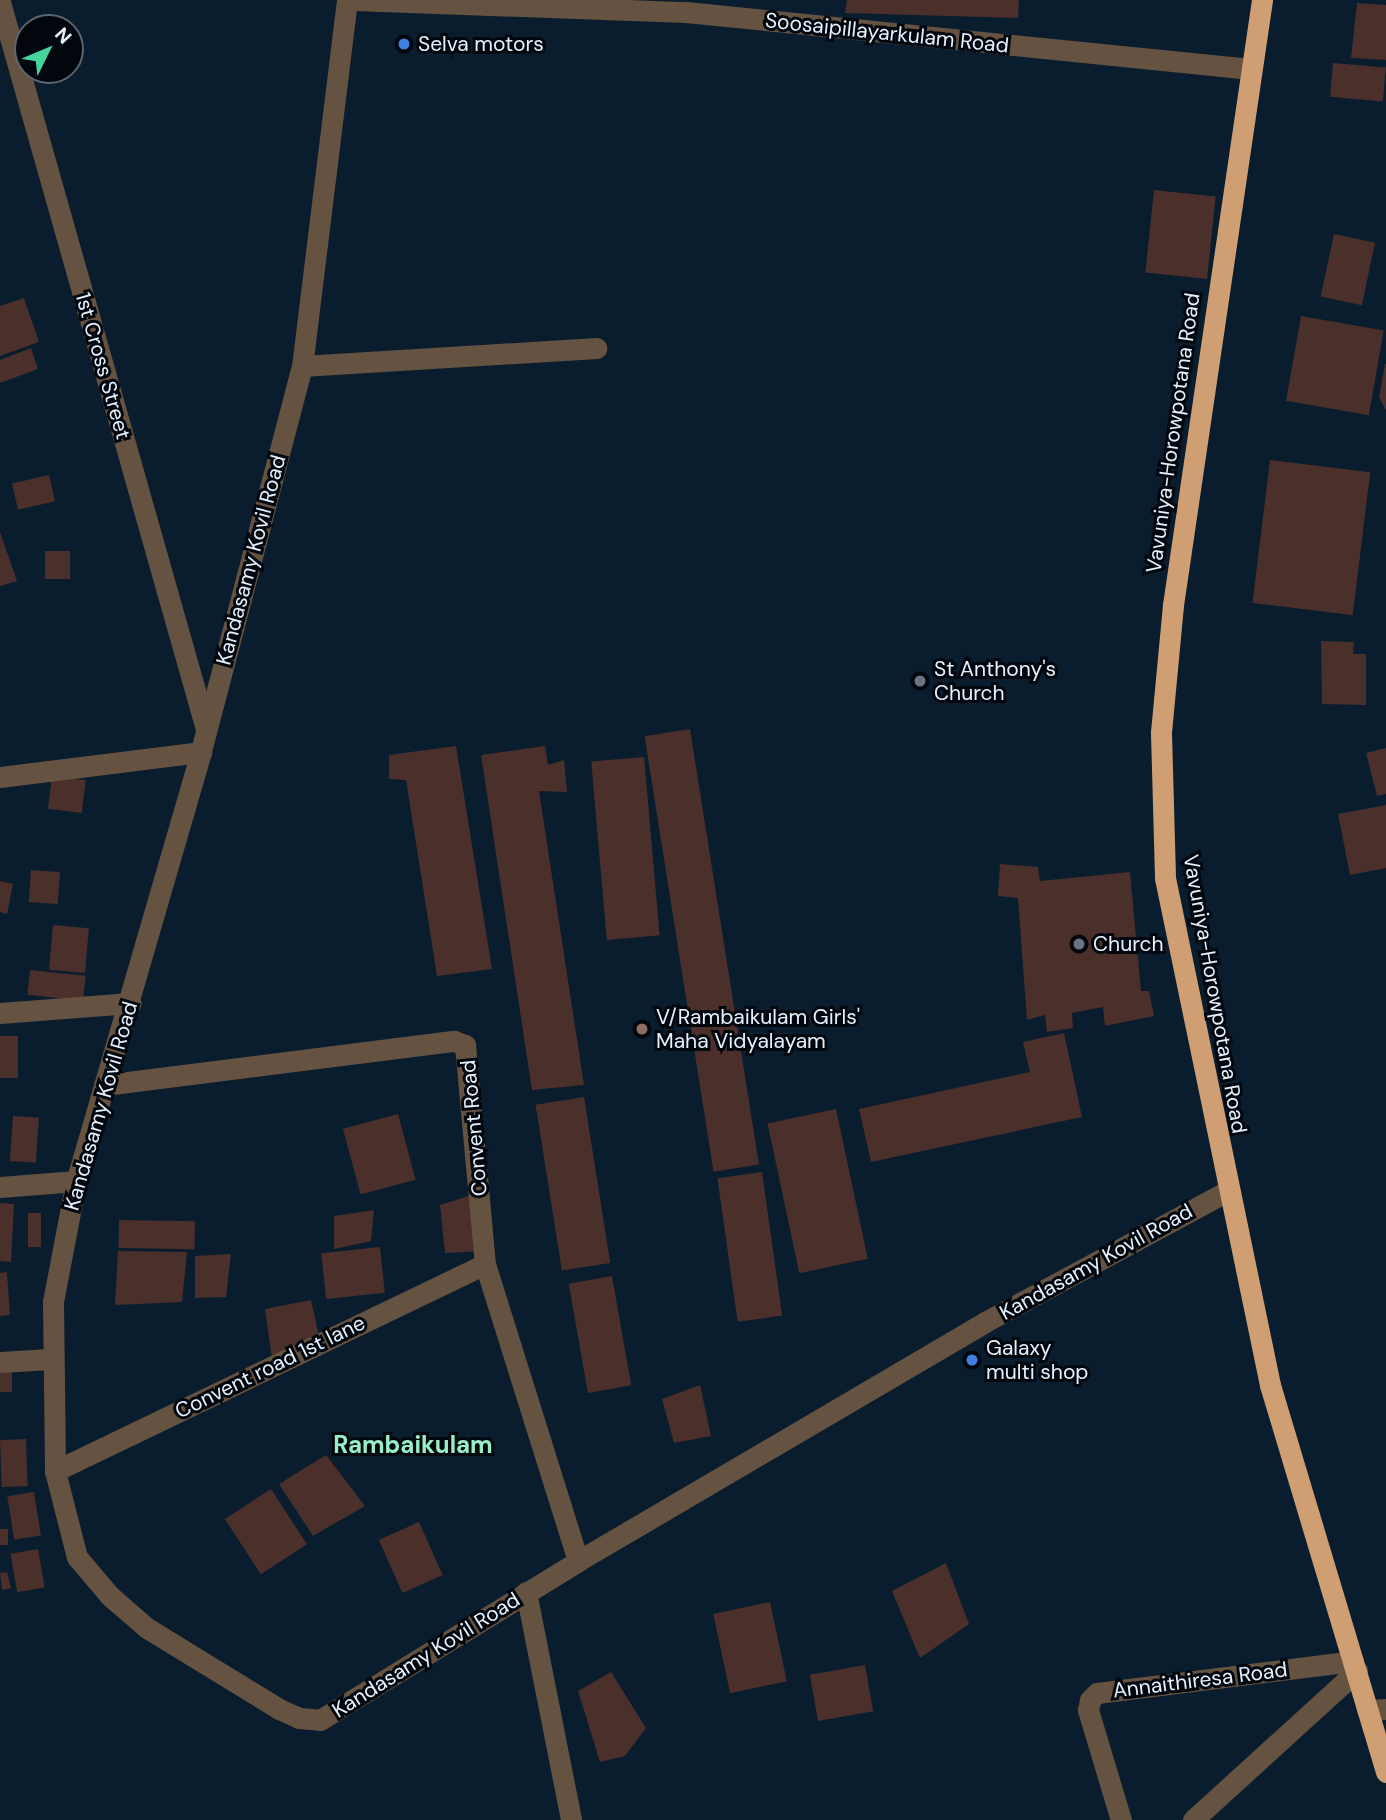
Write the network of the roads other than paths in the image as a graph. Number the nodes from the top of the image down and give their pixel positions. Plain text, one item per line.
1 (347, 0) edge
2 (355, 0) edge
3 (1262, 0) edge
4 (0, 2) edge
5 (687, 6) edge
6 (1251, 69) junction
7 (596, 348) dead end
8 (302, 366) junction
9 (207, 731) junction
10 (201, 752) junction
11 (0, 777) edge
12 (131, 1003) junction
13 (0, 1013) edge
14 (104, 1085) junction
15 (76, 1181) junction
16 (0, 1186) edge
17 (1227, 1191) junction
18 (485, 1264) junction
19 (50, 1359) junction
20 (0, 1362) edge
21 (55, 1471) junction
22 (578, 1561) junction
23 (526, 1592) junction
24 (1355, 1666) junction
25 (1377, 1709) edge
26 (1386, 1772) edge
27 (570, 1820) edge
28 (1121, 1820) edge
29 (1193, 1820) edge

1 - 8 street, Kandasamy Kovil Road
2 - 5 street, Soosaipillayarkulam Road
3 - 6 highway, Vavuniya-Horowpotana Road
4 - 9 street, 1st Cross Street
5 - 6 street, Soosaipillayarkulam Road
6 - 17 highway, Vavuniya-Horowpotana Road
7 - 8 street
8 - 9 street, Kandasamy Kovil Road
9 - 10 street, Kandasamy Kovil Road
10 - 11 street
10 - 12 street, Kandasamy Kovil Road
12 - 13 street
12 - 14 street, Kandasamy Kovil Road
14 - 15 street, Kandasamy Kovil Road
14 - 18 street, Convent Road
15 - 16 street
15 - 19 street, Kandasamy Kovil Road
17 - 22 street, Kandasamy Kovil Road
17 - 24 highway, Vavuniya-Horowpotana Road
18 - 21 street, Convent road 1st lane
18 - 22 street, Convent Road
19 - 20 street
19 - 21 street, Kandasamy Kovil Road
21 - 23 street, Kandasamy Kovil Road
22 - 23 street, Kandasamy Kovil Road
23 - 27 street
24 - 25 highway, Vavuniya-Horowpotana Road
24 - 28 street, Annaithiresa Road
24 - 29 street
25 - 26 highway, Vavuniya-Horowpotana Road

